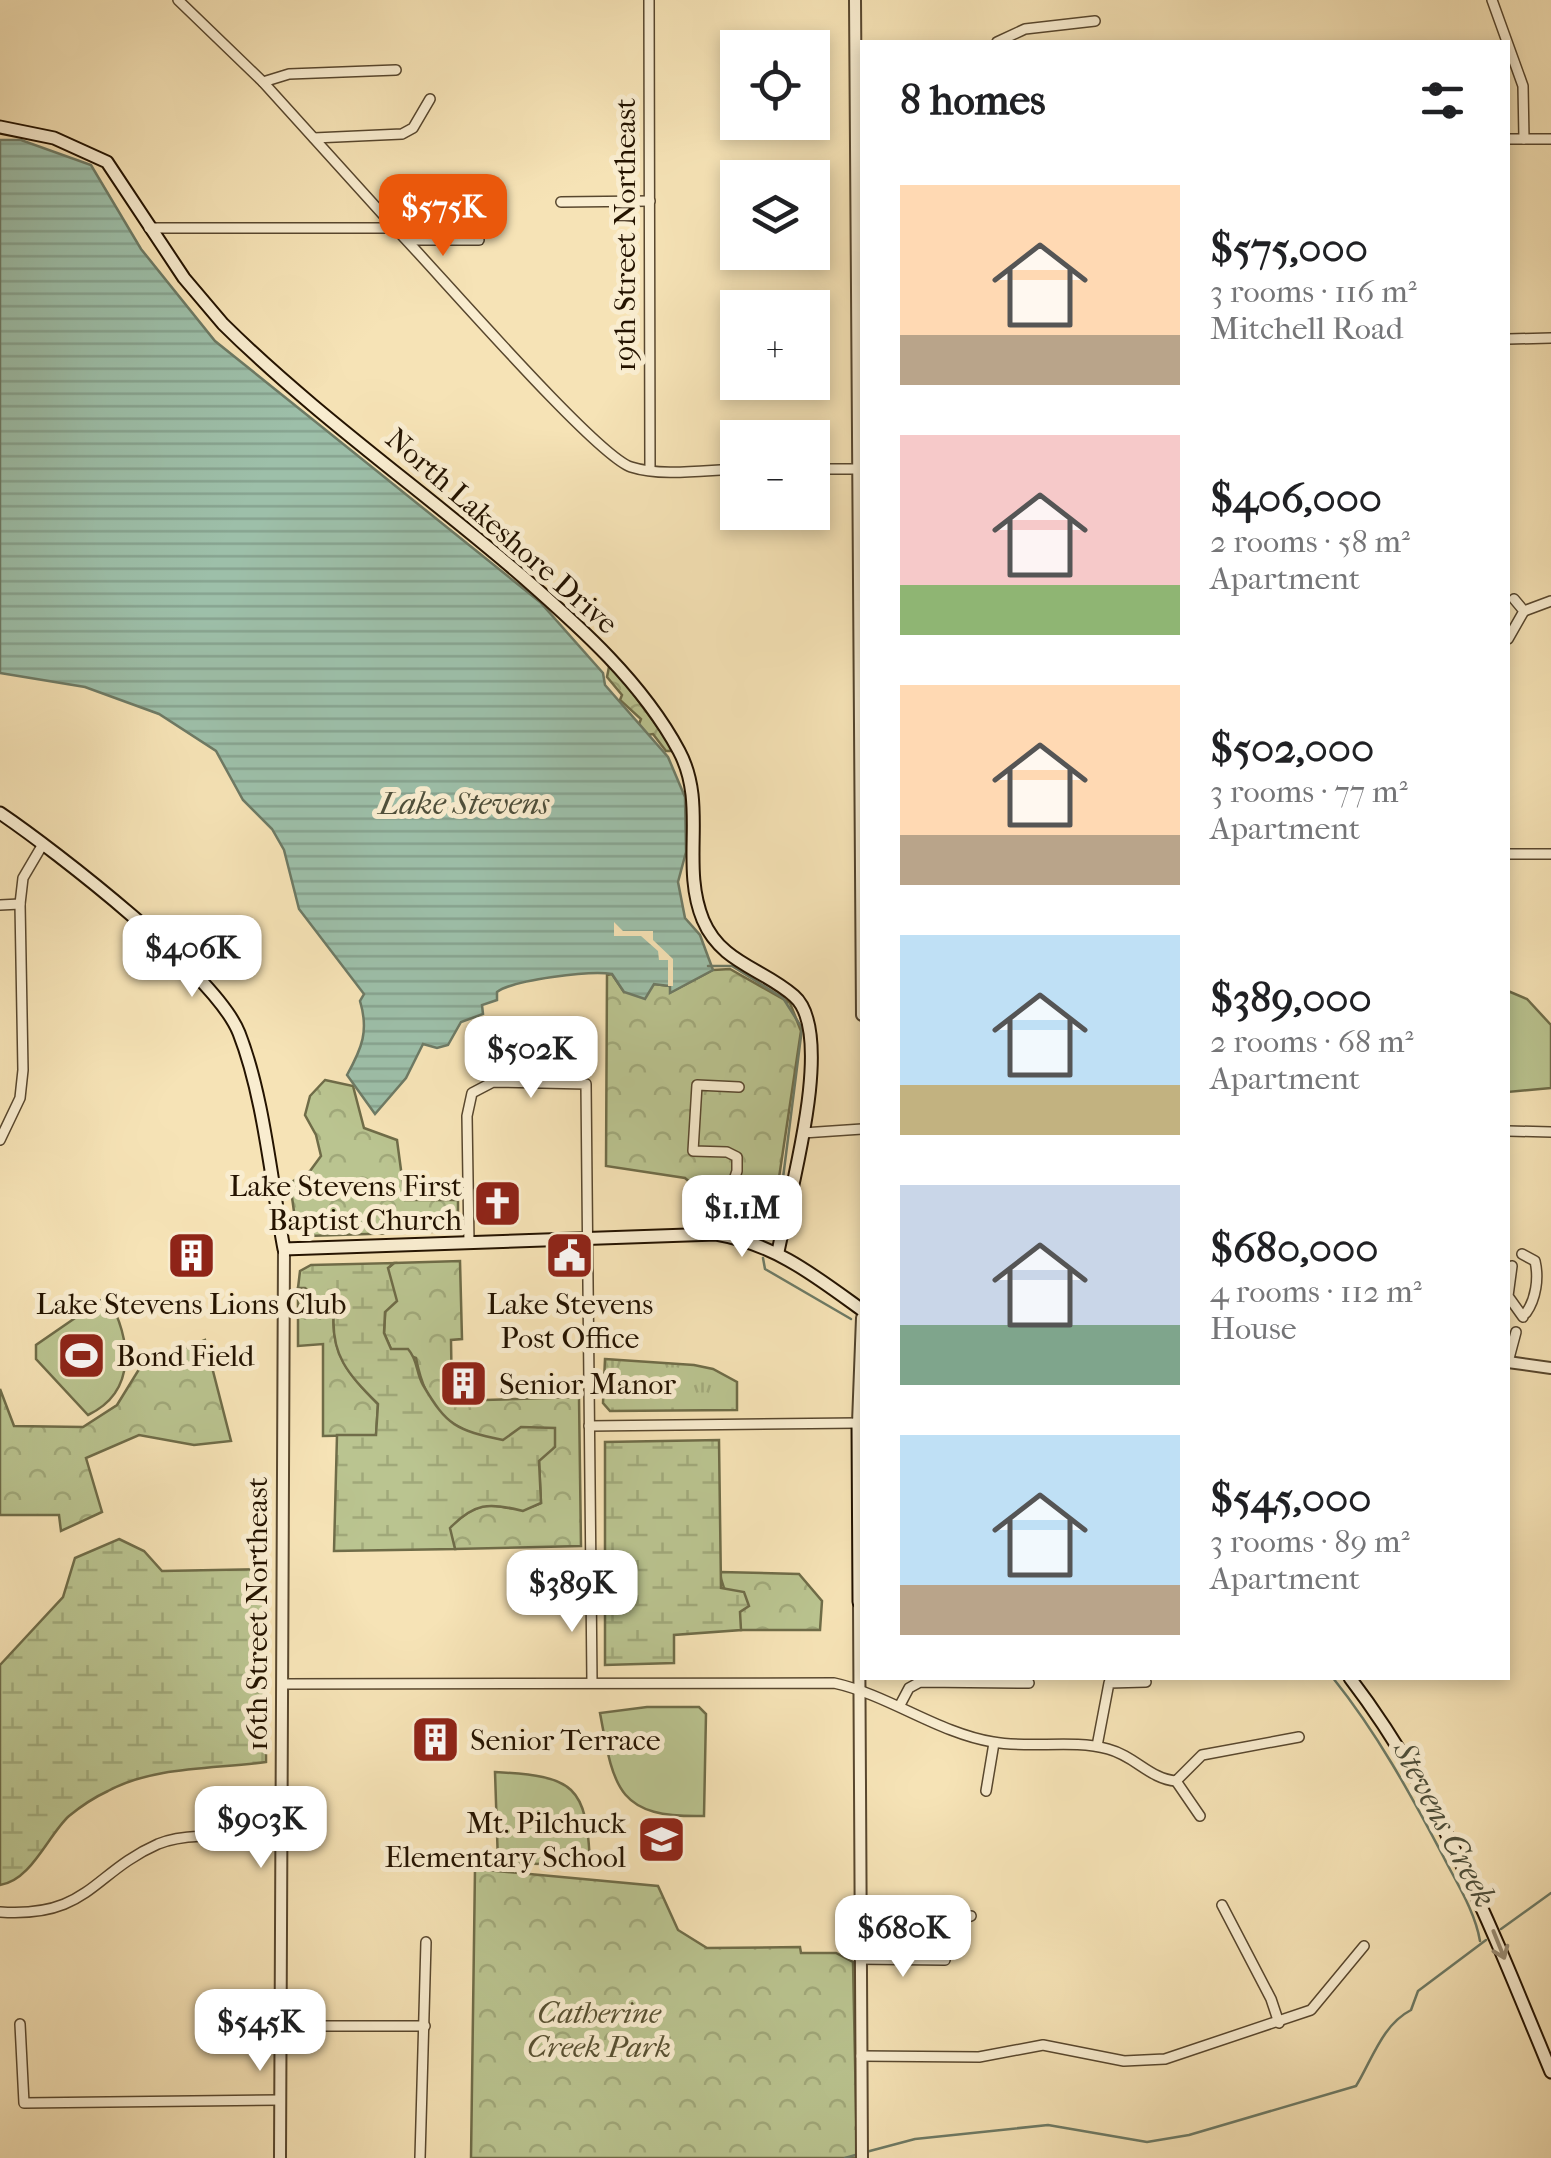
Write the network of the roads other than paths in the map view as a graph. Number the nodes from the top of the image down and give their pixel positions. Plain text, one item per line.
1 (178, 0) edge
2 (649, 0) edge
3 (855, 0) edge
4 (1492, 0) edge
5 (1095, 22) dead end
6 (1001, 40) edge
7 (1506, 40) edge
8 (1510, 52) edge
9 (396, 70) dead end
10 (264, 82) junction
11 (430, 99) dead end
12 (0, 127) edge
13 (314, 138) junction
14 (1524, 138) junction
15 (1510, 139) edge
16 (1551, 139) edge
17 (860, 142) edge
18 (650, 201) junction
19 (561, 202) dead end
20 (150, 228) junction
21 (396, 228) junction
22 (408, 240) junction
23 (479, 240) dead end
24 (860, 336) edge
25 (1551, 338) edge
26 (1510, 339) edge
27 (720, 469) edge
28 (830, 469) edge
29 (858, 469) junction
30 (650, 470) junction
31 (860, 532) edge
32 (1514, 599) dead end
33 (1551, 601) edge
34 (1524, 611) junction
35 (1510, 636) edge
36 (0, 813) edge
37 (43, 844) junction
38 (1510, 854) edge
39 (1551, 854) edge
40 (20, 904) junction
41 (0, 905) edge
42 (738, 1087) dead end
43 (860, 1129) edge
44 (1510, 1132) edge
45 (1551, 1132) edge
46 (804, 1133) junction
47 (0, 1140) edge
48 (716, 1234) junction
49 (589, 1237) junction
50 (468, 1243) junction
51 (284, 1249) junction
52 (778, 1252) junction
53 (1522, 1254) dead end
54 (1512, 1266) dead end
55 (1510, 1281) edge
56 (1510, 1298) edge
57 (860, 1313) edge
58 (1516, 1332) dead end
59 (1510, 1354) edge
60 (1510, 1362) edge
61 (1551, 1368) edge
62 (860, 1377) edge
63 (858, 1422) junction
64 (589, 1426) junction
65 (859, 1602) joint
66 (1351, 1680) edge
67 (592, 1682) junction
68 (1146, 1682) dead end
69 (1029, 1683) dead end
70 (282, 1684) junction
71 (859, 1688) junction
72 (900, 1705) junction
73 (1299, 1737) dead end
74 (994, 1742) junction
75 (1097, 1746) junction
76 (1176, 1781) junction
77 (986, 1791) dead end
78 (1200, 1816) dead end
79 (282, 1838) junction
80 (1222, 1905) dead end
81 (0, 1912) edge
82 (971, 1916) dead end
83 (426, 1942) dead end
84 (1364, 1946) dead end
85 (860, 1960) junction
86 (1279, 2023) junction
87 (20, 2024) dead end
88 (280, 2026) junction
89 (425, 2026) junction
90 (861, 2056) junction
91 (1551, 2072) edge
92 (280, 2100) junction
93 (280, 2158) edge
94 (420, 2158) edge
95 (862, 2158) edge

1 - 10 street
2 - 18 street, 19th Street Northeast
3 - 17 street
4 - 7 street
5 - 6 street
8 - 14 street
9 - 10 street
10 - 13 street
11 - 13 street
12 - 20 main road, North Lakeshore Drive
13 - 21 street
14 - 15 street
14 - 16 street
17 - 24 street
18 - 19 street
18 - 30 street, 19th Street Northeast
20 - 21 street
20 - 46 main road, North Lakeshore Drive
21 - 22 street
22 - 23 street
22 - 30 street
24 - 29 street
25 - 26 street
27 - 30 street
28 - 29 street
29 - 31 street
32 - 34 street
33 - 34 street
34 - 35 street
36 - 37 main road
37 - 40 street
37 - 51 main road
38 - 39 street
40 - 41 street
40 - 47 street
42 - 48 street
43 - 46 street
44 - 45 street
46 - 52 main road, North Lakeshore Drive
48 - 49 main road
48 - 52 main road
49 - 50 main road
49 - 50 street
49 - 64 street
50 - 51 main road
51 - 70 street, 16th Street Northeast
52 - 57 main road
53 - 56 street
54 - 55 street
58 - 59 street
60 - 61 street
62 - 63 street
63 - 64 street
63 - 65 main road
64 - 67 street
65 - 71 street
66 -> 91 main road
67 - 70 street
67 - 71 street
68 - 75 street
69 - 72 street
70 - 79 street, 16th Street Northeast
71 - 72 street
71 - 85 street
72 - 74 street
73 - 76 street
74 - 75 street
74 - 77 street
75 - 76 street
76 - 78 street
79 - 81 street
79 - 88 street, 16th Street Northeast
80 - 86 street
82 - 85 street
83 - 89 street
84 - 86 street
85 - 90 street
86 - 90 street
87 - 92 street
88 - 89 street
88 - 92 street, 16th Street Northeast
89 - 94 street
90 - 95 street
92 - 93 street, 16th Street Northeast

